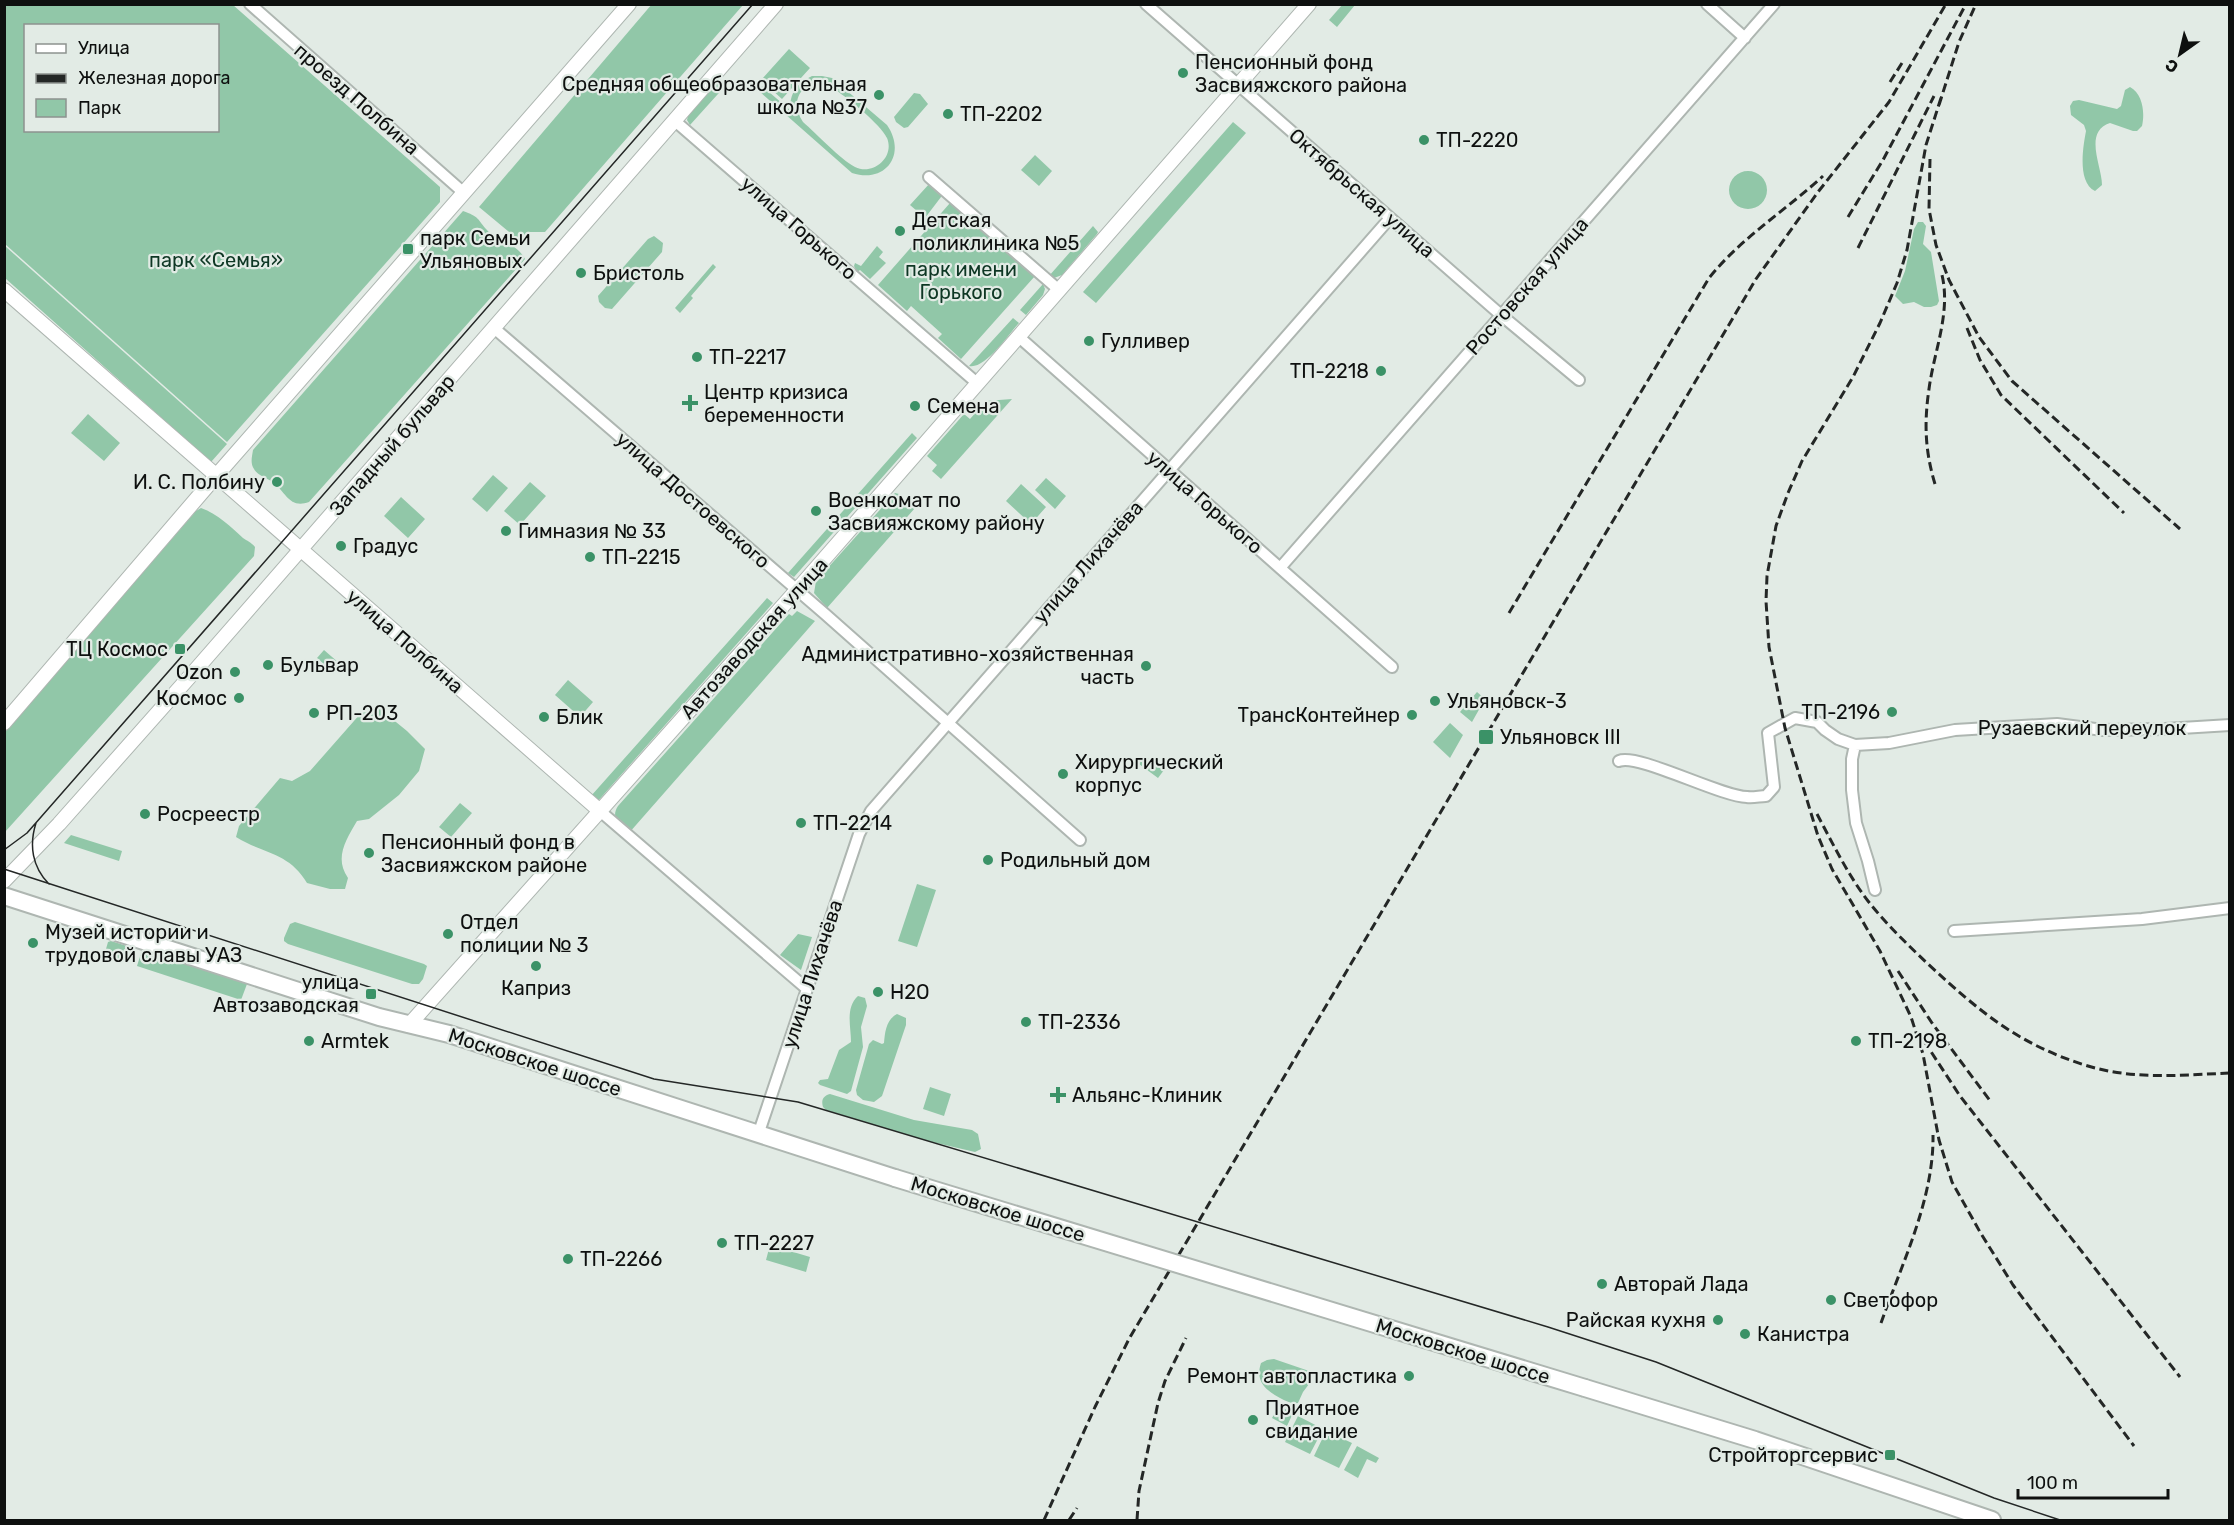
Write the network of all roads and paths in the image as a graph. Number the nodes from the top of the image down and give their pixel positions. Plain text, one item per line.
1 (250, 4) edge
2 (629, 4) edge
3 (776, 4) edge
4 (1146, 4) edge
5 (1309, 4) edge
6 (1707, 4) edge
7 (1774, 4) edge
8 (1745, 38) junction
9 (1238, 85) junction
10 (675, 121) junction
11 (929, 177) dead end
12 (464, 193) junction
13 (1390, 218) junction
14 (4, 290) edge
15 (1059, 290) junction
16 (1501, 315) junction
17 (494, 328) junction
18 (1018, 337) junction
19 (1579, 380) dead end
20 (977, 383) junction
21 (1168, 469) junction
22 (216, 476) junction
23 (300, 550) junction
24 (1280, 568) junction
25 (797, 590) junction
26 (1392, 667) dead end
27 (4, 723) edge
28 (948, 724) junction
29 (2229, 725) edge
30 (1855, 745) junction
31 (1619, 761) dead end
32 (600, 811) junction
33 (1080, 840) dead end
34 (4, 881) edge
35 (1875, 890) dead end
36 (4, 896) edge
37 (2229, 908) edge
38 (1954, 932) dead end
39 (807, 989) junction
40 (409, 1025) junction
41 (758, 1135) junction
42 (1992, 1521) edge

1 - 12 street, проезд Полбина
2 - 12 street
3 - 10 street, Западный бульвар
4 - 9 street, Октябрьская улица
5 - 9 street, Автозаводская улица
6 - 8 street
7 - 8 street, Ростовская улица
8 - 16 street, Ростовская улица
9 - 13 street, Октябрьская улица
9 - 15 street, Автозаводская улица
10 - 17 street, Западный бульвар
10 - 20 street, улица Горького
11 - 15 street
12 - 22 street
13 - 16 street, Октябрьская улица
13 - 21 street, улица Лихачёва
14 - 22 street, улица Полбина
15 - 18 street, Автозаводская улица
16 - 19 street, Октябрьская улица
16 - 24 street, Ростовская улица
17 - 23 street, Западный бульвар
17 - 25 street, улица Достоевского
18 - 20 street, Автозаводская улица
18 - 21 street, улица Горького
20 - 25 street, Автозаводская улица
21 - 24 street, улица Горького
21 - 28 street, улица Лихачёва
22 - 23 street, улица Полбина
22 - 27 street
23 - 32 street, улица Полбина
23 - 34 street, Западный бульвар
24 - 26 street, улица Горького
25 - 28 street, улица Достоевского
25 - 32 street, Автозаводская улица
28 - 33 street, улица Достоевского
28 - 39 street, улица Лихачёва
29 - 30 street, Рузаевский переулок
30 - 31 street, Рузаевский переулок
30 - 35 street
32 - 39 street, улица Полбина
32 - 40 street, Автозаводская улица
36 - 40 main road, Московское шоссе
37 - 38 street
39 - 41 street, улица Лихачёва
40 - 41 main road, Московское шоссе
41 - 42 main road, Московское шоссе, bridge

